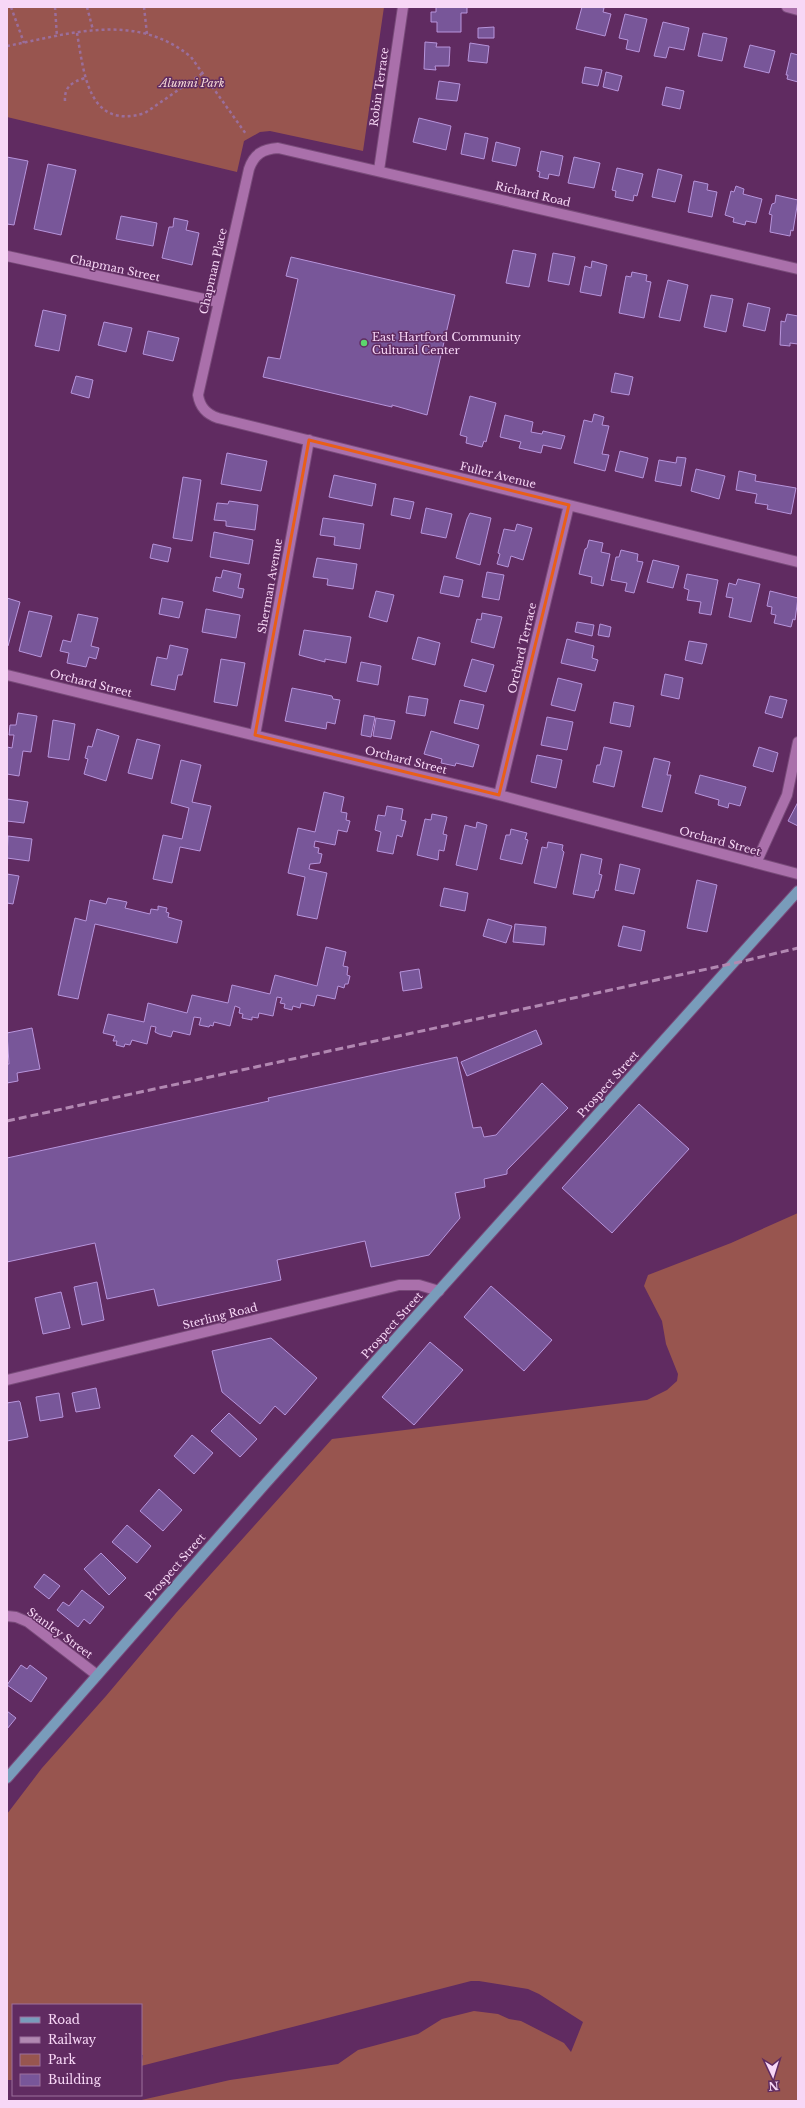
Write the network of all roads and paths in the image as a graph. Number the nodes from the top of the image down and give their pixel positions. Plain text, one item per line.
1 (11, 7) edge
2 (55, 7) edge
3 (87, 7) edge
4 (144, 7) edge
5 (402, 7) edge
6 (787, 7) edge
7 (798, 10) edge
8 (93, 30) junction
9 (77, 33) junction
10 (147, 34) junction
11 (57, 37) junction
12 (24, 43) junction
13 (7, 46) edge
14 (203, 73) junction
15 (84, 78) junction
16 (66, 101) dead end
17 (246, 134) dead end
18 (263, 150) joint
19 (380, 170) junction
20 (7, 256) edge
21 (798, 269) edge
22 (218, 302) junction
23 (199, 402) joint
24 (309, 440) junction
25 (569, 506) junction
26 (798, 562) edge
27 (7, 675) edge
28 (255, 735) junction
29 (798, 742) edge
30 (499, 795) junction
31 (756, 864) junction
32 (798, 874) edge
33 (798, 891) edge
34 (439, 1291) junction
35 (7, 1380) edge
36 (7, 1616) edge
37 (97, 1675) junction
38 (7, 1778) edge

1 - 12 path
2 - 11 path
3 - 8 path
4 - 10 path
5 - 19 street, Robin Terrace
6 - 7 street
8 - 9 path
8 - 10 path
9 - 11 path
9 - 15 path
10 - 14 path
11 - 12 path
12 - 13 path
14 - 15 path
14 - 17 path
15 - 16 path
18 - 19 street, Richard Road
18 - 22 street, Chapman Place
19 - 21 street, Richard Road
20 - 22 street, Chapman Street
22 - 23 street, Chapman Place
23 - 24 street, Fuller Avenue
24 - 25 street, Fuller Avenue
24 - 28 street, Sherman Avenue
25 - 26 street, Fuller Avenue
25 - 30 street, Orchard Terrace
27 - 28 street, Orchard Street
28 - 30 street, Orchard Street
29 - 31 street
30 - 31 street, Orchard Street
31 - 32 street, Orchard Street
33 - 34 main road, Prospect Street
34 - 35 street, Sterling Road
34 - 37 main road, Prospect Street
36 - 37 street, Stanley Street
37 - 38 main road, Prospect Street

